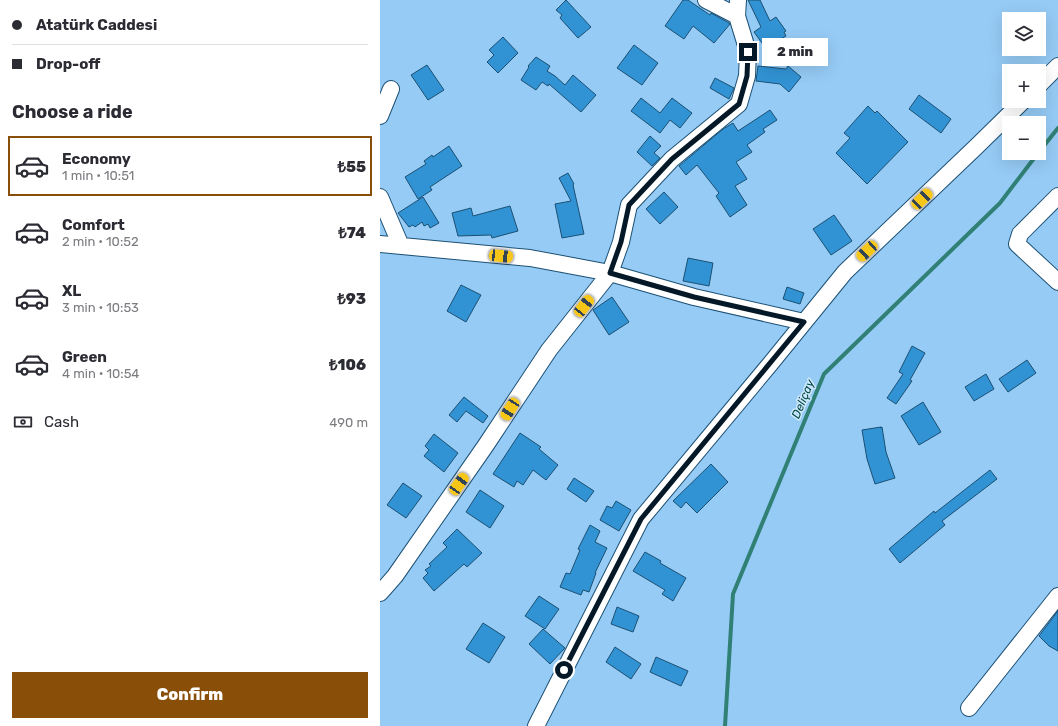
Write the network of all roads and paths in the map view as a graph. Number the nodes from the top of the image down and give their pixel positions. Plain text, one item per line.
1 (706, 0) edge
2 (738, 8) edge
3 (1058, 66) edge
4 (1046, 78) edge
5 (392, 89) dead end
6 (1016, 108) edge
7 (380, 116) edge
8 (1058, 196) edge
9 (380, 197) edge
10 (380, 244) edge
11 (401, 246) junction
12 (610, 273) junction
13 (1058, 282) edge
14 (804, 322) junction
15 (380, 593) edge
16 (1058, 596) edge
17 (970, 708) dead end
18 (536, 726) edge

1 - 2 street
2 - 12 street
3 - 4 street
5 - 7 street
6 - 14 street
8 - 13 street
9 - 11 street
10 - 11 street
11 - 12 street
12 - 14 street
12 - 15 street
14 - 18 street
16 - 17 street

